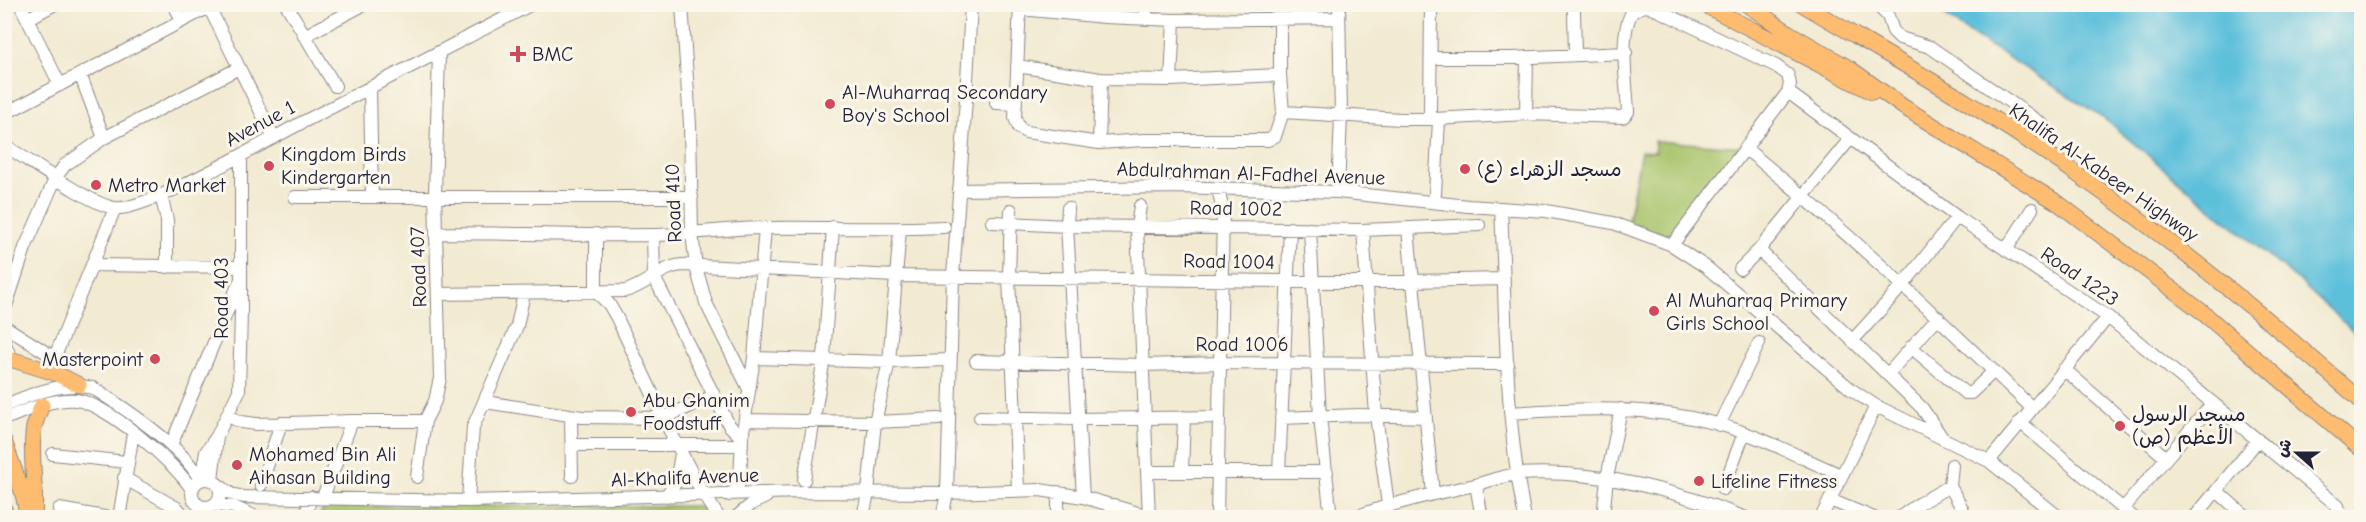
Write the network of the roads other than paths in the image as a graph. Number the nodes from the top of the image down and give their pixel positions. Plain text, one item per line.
1 (20, 4) edge
2 (55, 4) edge
3 (174, 4) edge
4 (286, 4) edge
5 (365, 4) edge
6 (532, 4) edge
7 (682, 4) edge
8 (971, 4) edge
9 (1146, 4) edge
10 (1339, 4) edge
11 (1431, 4) edge
12 (1571, 4) edge
13 (1703, 4) edge
14 (1746, 4) edge
15 (1802, 4) edge
16 (1876, 4) edge
17 (212, 6) edge
18 (1020, 7) edge
19 (29, 18) junction
20 (1339, 18) junction
21 (1146, 19) junction
22 (1280, 19) junction
23 (1174, 20) junction
24 (182, 21) junction
25 (304, 36) junction
26 (439, 53) junction
27 (1626, 53) junction
28 (1575, 55) junction
29 (1527, 57) junction
30 (1432, 58) junction
31 (1017, 66) junction
32 (239, 68) junction
33 (80, 74) junction
34 (1280, 75) junction
35 (1101, 79) junction
36 (1171, 80) junction
37 (60, 85) junction
38 (335, 86) dead end
39 (370, 87) junction
40 (1788, 92) junction
41 (996, 103) dead end
42 (1016, 104) junction
43 (1902, 106) junction
44 (1283, 112) junction
45 (4, 114) edge
46 (1526, 114) junction
47 (1341, 116) junction
48 (1434, 117) junction
49 (104, 138) junction
50 (274, 138) junction
51 (1850, 139) junction
52 (1099, 143) junction
53 (4, 145) edge
54 (1746, 149) junction
55 (2042, 151) junction
56 (241, 156) junction
57 (56, 177) junction
58 (1225, 188) junction
59 (959, 190) junction
60 (1338, 192) junction
61 (1435, 194) dead end
62 (161, 195) junction
63 (435, 195) junction
64 (372, 196) junction
65 (1804, 196) junction
66 (295, 197) dead end
67 (692, 197) junction
68 (1140, 206) dead end
69 (115, 208) junction
70 (1068, 208) dead end
71 (1501, 208) junction
72 (2032, 209) dead end
73 (1011, 216) junction
74 (1957, 217) junction
75 (992, 222) dead end
76 (1479, 225) dead end
77 (1067, 226) junction
78 (833, 227) junction
79 (944, 227) dead end
80 (1137, 227) junction
81 (1223, 227) junction
82 (765, 228) junction
83 (1290, 228) junction
84 (900, 229) junction
85 (1310, 229) junction
86 (1408, 229) junction
87 (1363, 230) junction
88 (436, 233) junction
89 (693, 233) junction
90 (596, 234) junction
91 (653, 235) junction
92 (1672, 245) junction
93 (1759, 250) junction
94 (2006, 250) junction
95 (94, 265) junction
96 (167, 267) junction
97 (696, 267) junction
98 (1740, 268) dead end
99 (761, 270) junction
100 (829, 273) junction
101 (240, 274) junction
102 (895, 276) junction
103 (953, 276) junction
104 (654, 277) junction
105 (1009, 277) junction
106 (1070, 278) junction
107 (1140, 278) junction
108 (1222, 279) junction
109 (1504, 279) junction
110 (1312, 280) junction
111 (1287, 281) junction
112 (1413, 281) junction
113 (1367, 282) junction
114 (1903, 285) junction
115 (596, 292) junction
116 (524, 293) junction
117 (7, 294) edge
118 (438, 294) junction
119 (4, 312) edge
120 (1938, 317) junction
121 (2109, 317) junction
122 (4, 326) edge
123 (4, 341) edge
124 (1852, 341) junction
125 (1759, 343) dead end
126 (1911, 347) junction
127 (8, 358) edge
128 (754, 358) junction
129 (824, 358) junction
130 (949, 360) junction
131 (976, 361) dead end
132 (889, 362) junction
133 (1012, 362) junction
134 (1074, 363) junction
135 (1220, 363) junction
136 (1284, 363) junction
137 (1317, 364) junction
138 (1372, 364) junction
139 (1508, 364) junction
140 (1142, 365) junction
141 (1422, 365) junction
142 (2064, 369) junction
143 (1994, 372) junction
144 (1888, 374) junction
145 (78, 385) junction
146 (749, 389) junction
147 (714, 396) junction
148 (485, 402) junction
149 (2361, 402) edge
150 (2213, 403) junction
151 (42, 405) junction
152 (4, 406) edge
153 (1876, 406) junction
154 (2032, 408) junction
155 (1621, 409) junction
156 (1510, 413) junction
157 (1376, 415) junction
158 (228, 416) junction
159 (572, 416) junction
160 (980, 417) dead end
161 (1016, 417) junction
162 (1184, 417) junction
163 (1219, 417) junction
164 (1320, 417) junction
165 (1426, 417) junction
166 (663, 418) junction
167 (1145, 418) junction
168 (1281, 418) junction
169 (4, 419) edge
170 (939, 419) dead end
171 (1077, 419) junction
172 (745, 420) junction
173 (352, 421) junction
174 (425, 421) junction
175 (813, 421) junction
176 (875, 422) junction
177 (2020, 422) junction
178 (282, 423) junction
179 (1719, 424) junction
180 (133, 433) junction
181 (1744, 433) junction
182 (1943, 439) junction
183 (2258, 440) junction
184 (4, 441) edge
185 (742, 442) junction
186 (171, 445) junction
187 (572, 445) junction
188 (679, 449) junction
189 (2361, 450) edge
190 (52, 454) dead end
191 (2166, 458) junction
192 (1989, 461) junction
193 (126, 462) junction
194 (1952, 465) dead end
195 (1148, 472) junction
196 (1182, 472) junction
197 (1218, 472) junction
198 (1279, 472) junction
199 (1327, 472) junction
200 (1516, 475) junction
201 (1841, 475) junction
202 (572, 476) dead end
203 (417, 477) dead end
204 (124, 478) junction
205 (1607, 478) junction
206 (804, 480) dead end
207 (204, 482) junction
208 (261, 485) dead end
209 (1476, 485) junction
210 (1950, 486) junction
211 (1724, 489) dead end
212 (1018, 490) junction
213 (2217, 491) junction
214 (868, 492) junction
215 (1058, 492) junction
216 (947, 493) junction
217 (773, 494) junction
218 (1433, 494) junction
219 (729, 495) junction
220 (666, 496) junction
221 (705, 496) junction
222 (317, 497) junction
223 (1083, 497) junction
224 (1830, 500) junction
225 (468, 501) junction
226 (1388, 505) junction
227 (4, 509) edge
228 (59, 509) dead end
229 (2123, 509) junction
230 (205, 510) edge
231 (1114, 511) edge
232 (1715, 512) edge
233 (2339, 512) edge
234 (1151, 517) edge
235 (8, 518) edge
236 (28, 518) edge
237 (34, 518) edge
238 (110, 518) edge
239 (119, 518) edge
240 (181, 518) edge
241 (258, 518) edge
242 (305, 518) edge
243 (720, 518) edge
244 (735, 518) edge
245 (863, 518) edge
246 (942, 518) edge
247 (1058, 518) edge
248 (1217, 518) edge
249 (1331, 518) edge
250 (1352, 518) edge
251 (1482, 518) edge
252 (1525, 518) edge
253 (1603, 518) edge
254 (1746, 518) edge
255 (1821, 518) edge
256 (1874, 518) edge
257 (1899, 518) edge
258 (1967, 518) edge
259 (2060, 518) edge
260 (2134, 518) edge
261 (2194, 518) edge
262 (2247, 518) edge

1 - 19 street
2 - 19 street
3 - 24 street
4 - 25 street
5 - 25 street
6 - 26 street, Avenue 1
7 - 67 street, Road 410
8 - 59 street
9 - 21 street
10 - 20 street
11 - 30 street
12 - 28 street
13 - 43 main road
14 - 43 main road
15 - 55 main road, Khalifa Al-Kabeer Highway
16 - 55 street
17 - 24 street
17 - 32 street
18 - 21 street
18 - 31 street
19 - 37 street
20 - 22 street
20 - 47 street
21 - 23 street
22 - 23 street
22 - 34 street
23 - 36 street
24 - 33 street
25 - 38 street
26 - 39 street, Avenue 1
26 - 63 street, Road 407
27 - 28 street
27 - 40 street
27 - 46 street
28 - 29 street
29 - 30 street
29 - 46 street
30 - 48 street
31 - 35 street
31 - 42 street
32 - 49 street
32 - 50 street
33 - 37 street
33 - 49 street
34 - 36 street
34 - 44 street
35 - 36 street
35 - 52 street
37 - 45 street
39 - 50 street, Avenue 1
39 - 64 street
40 - 51 street, Road 1223
40 - 54 street
41 - 42 street
42 - 52 street
43 - 189 main road
44 - 47 street
44 - 52 street
46 - 48 street
47 - 48 street
47 - 60 street
48 - 61 street
49 - 57 street
50 - 56 street, Avenue 1
51 - 65 street
51 - 74 street, Road 1223
53 - 57 street
54 - 65 street
54 - 92 street
55 - 149 main road, Khalifa Al-Kabeer Highway
56 - 62 street, Avenue 1
56 - 101 street, Road 403
57 - 69 street
57 - 117 street
58 - 59 street, Abdulrahman Al-Fadhel Avenue
58 - 60 street, Abdulrahman Al-Fadhel Avenue
58 - 81 street
59 - 103 street
60 - 71 street, Abdulrahman Al-Fadhel Avenue
62 - 69 street, Avenue 1
62 - 96 street
63 - 64 street
63 - 67 street
63 - 88 street, Road 407
64 - 66 street
65 - 93 street
65 - 114 street
67 - 89 street, Road 410
68 - 80 street
69 - 95 street
70 - 77 street
71 - 92 street, Abdulrahman Al-Fadhel Avenue
71 - 109 street
72 - 94 street
73 - 75 street, Road 1002
73 - 77 street, Road 1002
73 - 105 street
74 - 94 street, Road 1223
74 - 114 street
76 - 86 street, Road 1002
77 - 80 street, Road 1002
77 - 106 street
78 - 82 street
78 - 84 street
78 - 100 street
79 - 84 street
80 - 81 street, Road 1002
80 - 107 street
81 - 83 street, Road 1002
81 - 108 street
82 - 89 street
82 - 99 street
83 - 85 street, Road 1002
83 - 111 street
84 - 102 street
85 - 87 street, Road 1002
85 - 110 street
86 - 87 street, Road 1002
86 - 112 street
87 - 113 street
88 - 90 street
88 - 118 street, Road 407
89 - 91 street
89 - 97 street, Road 410
90 - 91 street
90 - 115 street
91 - 104 street
92 - 153 street, Abdulrahman Al-Fadhel Avenue
93 - 98 street
93 - 124 street
94 - 121 street, Road 1223
95 - 96 street
95 - 122 street
96 - 101 street
97 - 99 street, Road 1004
97 - 104 street, Road 1004
97 - 146 street, Road 410
99 - 100 street, Road 1004
99 - 128 street
100 - 102 street, Road 1004
100 - 129 street
101 - 158 street, Road 403
101 - 186 street
102 - 103 street, Road 1004
102 - 132 street
103 - 105 street, Road 1004
103 - 130 street
104 - 115 street, Road 1004
104 - 147 street
105 - 106 street, Road 1004
105 - 133 street
106 - 107 street, Road 1004
106 - 134 street
107 - 108 street, Road 1004
107 - 140 street
108 - 111 street, Road 1004
108 - 135 street
109 - 112 street, Road 1004
109 - 139 street
110 - 111 street, Road 1004
110 - 113 street, Road 1004
110 - 137 street
111 - 136 street
112 - 113 street, Road 1004
112 - 141 street
113 - 138 street
114 - 120 street
114 - 124 street
115 - 116 street, Road 1004
115 - 166 street
116 - 118 street, Road 1004
116 - 148 street
117 - 119 street
118 - 174 street, Road 407
120 - 126 street
120 - 143 street
121 - 142 street
121 - 150 street, Road 1223
123 - 127 street
124 - 144 street
125 - 179 street
126 - 143 street
126 - 144 street
127 - 145 main road
128 - 129 street
128 - 146 street
129 - 132 street
129 - 175 street
130 - 132 street
130 - 216 street
131 - 133 street, Road 1006
132 - 176 street
133 - 134 street, Road 1006
133 - 161 street
134 - 140 street, Road 1006
134 - 171 street
135 - 136 street, Road 1006
135 - 140 street, Road 1006
135 - 163 street
136 - 137 street, Road 1006
136 - 168 street
137 - 138 street, Road 1006
137 - 164 street
138 - 141 street, Road 1006
138 - 157 street
139 - 141 street, Road 1006
139 - 156 street
140 - 167 street
141 - 165 street
142 - 154 street
142 - 191 street
143 - 154 street
144 - 182 street
145 - 152 street
145 - 186 street
146 - 172 street
147 - 166 street
147 - 185 street
148 - 159 street
148 - 225 street
150 - 183 street, Road 1223
150 - 191 street
151 - 169 street
151 - 180 street
151 - 237 main road
153 - 182 street, Abdulrahman Al-Fadhel Avenue
153 - 201 street
154 - 177 street
155 - 156 street
155 - 179 street
155 - 205 street
156 - 200 street
157 - 164 street
157 - 165 street
157 - 226 street
158 - 178 street
158 - 207 street, Road 403
159 - 166 street
159 - 187 street
160 - 161 street
161 - 171 street
161 - 212 street
162 - 163 street
162 - 167 street
162 - 196 street
163 - 197 street
164 - 168 street
164 - 199 street
165 - 218 street
166 - 188 street
167 - 171 street
167 - 195 street
168 - 198 street
170 - 176 street
171 - 223 street
172 - 175 street
172 - 185 street
173 - 174 street
173 - 178 street
173 - 222 street
174 - 203 street, Road 407
175 - 176 street
175 - 206 street
176 - 214 street
177 - 192 street
177 - 229 street
178 - 208 street
179 - 181 street
180 - 193 street
180 - 207 street
181 - 201 street
181 - 211 street
182 - 192 street, Abdulrahman Al-Fadhel Avenue
183 - 213 street
183 - 233 street, Road 1223
184 - 236 main road
185 - 188 street
185 - 219 street
186 - 207 street
187 - 188 street
187 - 202 street
188 - 220 street
188 - 221 street
190 - 193 street
191 - 229 street
192 - 259 street, Abdulrahman Al-Fadhel Avenue
193 - 204 street
194 - 210 street
195 - 196 street
195 - 234 street
196 - 197 street
197 - 198 street
197 - 248 street
198 - 199 street
199 - 249 street
200 - 205 street
200 - 209 street
200 - 252 street
201 - 224 street
204 - 239 street
204 - 240 street
205 - 232 street
205 - 253 street
207 - 222 street, Al-Khalifa Avenue
207 - 230 street
207 - 230 street, Road 403
209 - 218 street
209 - 251 street
210 - 257 street
210 - 258 street
212 - 215 street, Al-Khalifa Avenue
212 - 216 street, Al-Khalifa Avenue
213 - 261 street
213 - 262 street
214 - 216 street, Al-Khalifa Avenue
214 - 217 street, Al-Khalifa Avenue
214 - 245 street
215 - 223 street, Al-Khalifa Avenue
215 - 247 street
216 - 246 street
217 - 219 street, Al-Khalifa Avenue
217 - 244 street
218 - 226 street
219 - 221 street, Al-Khalifa Avenue
220 - 221 street, Al-Khalifa Avenue
220 - 225 street, Al-Khalifa Avenue
221 - 243 street
222 - 225 street, Al-Khalifa Avenue
222 - 242 street
223 - 231 street, Al-Khalifa Avenue
224 - 255 street
224 - 256 street
226 - 250 street
227 - 235 main road
228 - 238 street
229 - 260 street
230 - 241 street
231 - 234 street, Al-Khalifa Avenue
232 - 254 street

